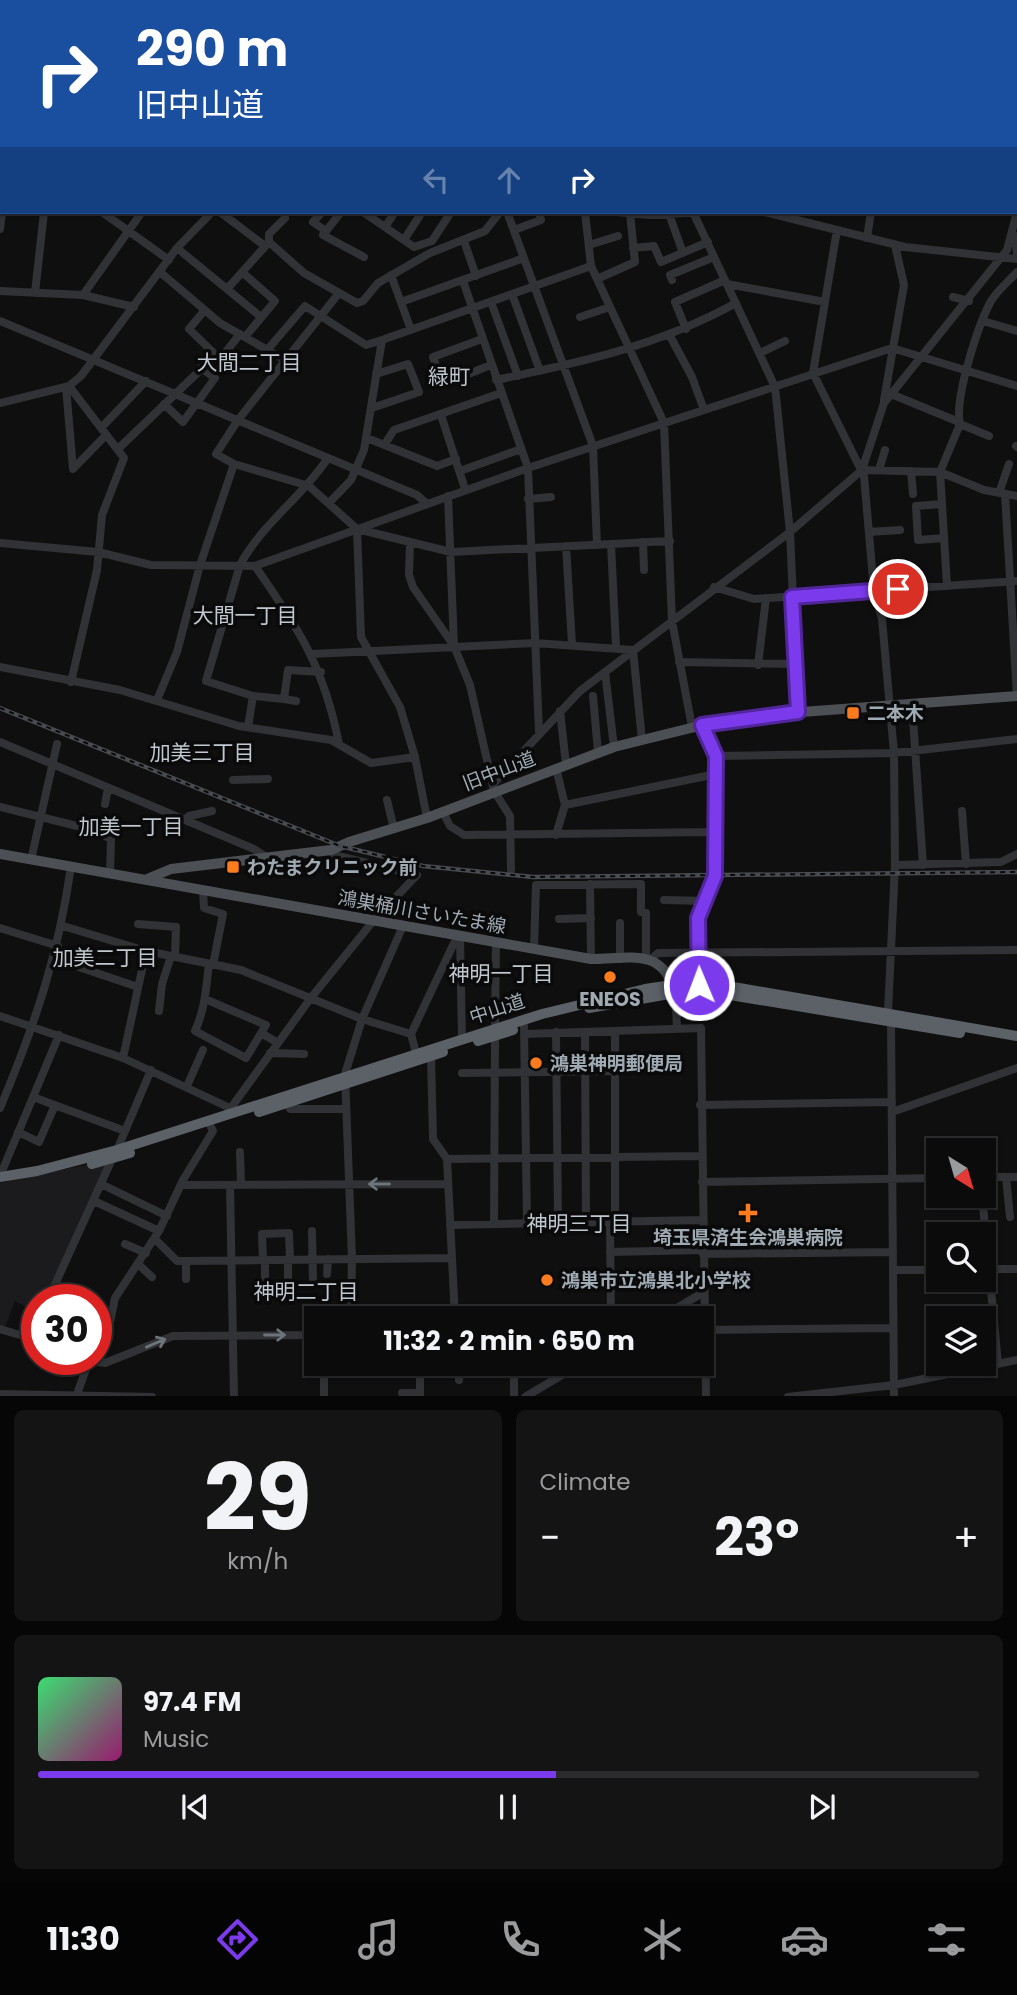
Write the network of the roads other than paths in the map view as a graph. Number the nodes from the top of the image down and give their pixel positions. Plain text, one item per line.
1 (44, 214) edge
2 (105, 214) edge
3 (140, 214) edge
4 (210, 214) edge
5 (223, 214) edge
6 (320, 214) edge
7 (339, 214) edge
8 (367, 214) edge
9 (394, 214) edge
10 (421, 214) edge
11 (450, 214) edge
12 (498, 214) edge
13 (509, 214) edge
14 (539, 214) edge
15 (585, 214) edge
16 (629, 214) joint
17 (669, 214) joint
18 (695, 214) edge
19 (773, 214) edge
20 (871, 214) edge
21 (1017, 214) edge
22 (285, 218) dead end
23 (385, 227) junction
24 (1014, 229) junction
25 (127, 230) junction
26 (514, 230) junction
27 (837, 230) junction
28 (326, 231) junction
29 (618, 236) dead end
30 (867, 238) junction
31 (404, 240) junction
32 (464, 241) junction
33 (708, 243) junction
34 (267, 244) junction
35 (589, 245) junction
36 (895, 245) junction
37 (177, 248) junction
38 (633, 248) junction
39 (683, 253) junction
40 (1017, 254) edge
41 (364, 257) dead end
42 (715, 257) junction
43 (524, 258) junction
44 (1002, 258) junction
45 (1017, 259) edge
46 (169, 260) junction
47 (591, 266) junction
48 (160, 272) junction
49 (242, 272) junction
50 (1017, 272) edge
51 (391, 275) junction
52 (476, 276) junction
53 (597, 279) junction
54 (672, 280) dead end
55 (463, 281) junction
56 (726, 282) junction
57 (534, 286) junction
58 (228, 288) junction
59 (0, 291) edge
60 (34, 293) junction
61 (339, 293) junction
62 (512, 294) junction
63 (83, 295) junction
64 (953, 297) dead end
65 (968, 301) junction
66 (401, 302) junction
67 (491, 302) junction
68 (825, 302) junction
69 (736, 303) junction
70 (134, 307) junction
71 (610, 307) junction
72 (473, 310) junction
73 (204, 311) junction
74 (320, 315) junction
75 (261, 317) junction
76 (580, 317) dead end
77 (0, 321) edge
78 (983, 321) junction
79 (686, 329) junction
80 (411, 330) junction
81 (1017, 331) edge
82 (242, 335) junction
83 (670, 336) junction
84 (482, 339) junction
85 (382, 340) junction
86 (785, 341) dead end
87 (892, 348) junction
88 (268, 349) junction
89 (629, 351) junction
90 (760, 353) junction
91 (216, 355) junction
92 (921, 358) junction
93 (94, 360) junction
94 (285, 360) junction
95 (491, 365) junction
96 (564, 365) junction
97 (201, 369) junction
98 (968, 370) junction
99 (540, 371) junction
100 (813, 373) junction
101 (376, 374) junction
102 (518, 376) junction
103 (496, 380) junction
104 (146, 381) junction
105 (67, 386) junction
106 (1017, 386) edge
107 (775, 387) junction
108 (501, 393) junction
109 (174, 394) junction
110 (891, 394) junction
111 (0, 402) edge
112 (197, 403) junction
113 (884, 403) junction
114 (164, 404) junction
115 (372, 408) junction
116 (704, 410) junction
117 (441, 415) junction
118 (238, 420) junction
119 (664, 423) junction
120 (959, 423) junction
121 (103, 432) junction
122 (989, 436) dead end
123 (367, 438) junction
124 (384, 444) junction
125 (593, 446) junction
126 (119, 448) junction
127 (521, 449) junction
128 (885, 450) dead end
129 (328, 458) junction
130 (456, 459) junction
131 (234, 464) junction
132 (1009, 464) dead end
133 (528, 468) junction
134 (357, 470) junction
135 (862, 470) junction
136 (879, 470) junction
137 (460, 471) junction
138 (911, 471) junction
139 (940, 472) junction
140 (309, 486) junction
141 (466, 489) junction
142 (913, 494) dead end
143 (1002, 494) junction
144 (448, 496) junction
145 (1017, 496) edge
146 (551, 497) dead end
147 (528, 499) junction
148 (329, 503) junction
149 (942, 504) junction
150 (427, 505) junction
151 (357, 529) junction
152 (900, 530) dead end
153 (790, 532) junction
154 (869, 532) junction
155 (944, 538) junction
156 (670, 541) junction
157 (643, 542) junction
158 (0, 543) edge
159 (410, 543) junction
160 (611, 544) junction
161 (597, 545) junction
162 (566, 546) junction
163 (530, 548) junction
164 (98, 552) junction
165 (451, 552) junction
166 (200, 565) junction
167 (240, 565) junction
168 (255, 566) junction
169 (644, 570) dead end
170 (1013, 581) edge
171 (947, 586) junction
172 (714, 587) junction
173 (873, 591) junction
174 (792, 597) junction
175 (766, 598) junction
176 (672, 621) junction
177 (535, 643) junction
178 (572, 644) junction
179 (454, 646) junction
180 (616, 646) junction
181 (633, 650) junction
182 (370, 651) junction
183 (313, 654) junction
184 (679, 662) junction
185 (797, 664) junction
186 (758, 666) junction
187 (0, 667) edge
188 (321, 672) junction
189 (605, 672) junction
190 (71, 681) junction
191 (253, 696) junction
192 (593, 696) dead end
193 (1017, 696) edge
194 (284, 699) junction
195 (157, 700) junction
196 (296, 701) dead end
197 (912, 704) junction
198 (888, 707) junction
199 (560, 711) junction
200 (798, 712) junction
201 (697, 726) junction
202 (248, 727) junction
203 (540, 732) junction
204 (1017, 739) edge
205 (642, 740) junction
206 (0, 743) edge
207 (57, 744) dead end
208 (339, 744) junction
209 (614, 747) junction
210 (916, 751) junction
211 (598, 752) junction
212 (894, 753) junction
213 (716, 756) junction
214 (415, 757) junction
215 (51, 764) junction
216 (561, 766) junction
217 (716, 774) junction
218 (268, 779) dead end
219 (233, 780) dead end
220 (108, 788) junction
221 (494, 788) junction
222 (387, 800) dead end
223 (105, 804) dead end
224 (565, 805) junction
225 (0, 807) edge
226 (212, 811) dead end
227 (962, 811) dead end
228 (443, 812) junction
229 (40, 818) junction
230 (427, 818) junction
231 (184, 820) junction
232 (394, 828) junction
233 (715, 832) junction
234 (556, 835) junction
235 (511, 836) junction
236 (331, 850) junction
237 (0, 854) edge
238 (1017, 854) edge
239 (268, 858) junction
240 (31, 860) junction
241 (895, 864) junction
242 (923, 864) junction
243 (966, 864) junction
244 (71, 867) junction
245 (510, 870) dead end
246 (110, 874) junction
247 (147, 879) junction
248 (590, 884) junction
249 (203, 891) junction
250 (664, 900) dead end
251 (706, 901) junction
252 (591, 918) junction
253 (559, 919) dead end
254 (374, 920) junction
255 (620, 923) dead end
256 (138, 924) dead end
257 (63, 926) junction
258 (403, 926) junction
259 (0, 928) edge
260 (460, 937) junction
261 (496, 943) junction
262 (58, 946) junction
263 (534, 949) junction
264 (890, 950) junction
265 (1017, 950) edge
266 (146, 951) junction
267 (699, 952) junction
268 (173, 957) junction
269 (55, 959) junction
270 (591, 959) junction
271 (620, 959) junction
272 (649, 959) junction
273 (211, 964) junction
274 (699, 985) junction
275 (138, 987) junction
276 (674, 989) junction
277 (205, 999) junction
278 (310, 999) junction
279 (159, 1011) dead end
280 (0, 1016) edge
281 (890, 1016) junction
282 (362, 1020) junction
283 (677, 1026) junction
284 (34, 1027) junction
285 (525, 1030) junction
286 (615, 1031) junction
287 (495, 1032) junction
288 (556, 1032) junction
289 (585, 1032) junction
290 (261, 1033) junction
291 (411, 1034) junction
292 (59, 1035) junction
293 (1017, 1036) edge
294 (462, 1039) junction
295 (278, 1043) junction
296 (1017, 1043) edge
297 (203, 1050) dead end
298 (270, 1053) junction
299 (416, 1053) junction
300 (304, 1054) dead end
301 (431, 1056) junction
302 (123, 1058) junction
303 (1017, 1068) edge
304 (151, 1070) junction
305 (556, 1071) junction
306 (585, 1071) junction
307 (616, 1071) junction
308 (494, 1072) junction
309 (525, 1072) junction
310 (462, 1073) dead end
311 (344, 1080) junction
312 (187, 1086) junction
313 (33, 1097) junction
314 (287, 1102) junction
315 (892, 1102) junction
316 (55, 1105) junction
317 (701, 1105) junction
318 (0, 1108) edge
319 (345, 1109) junction
320 (227, 1112) junction
321 (892, 1112) junction
322 (211, 1127) junction
323 (125, 1131) junction
324 (18, 1132) junction
325 (240, 1152) dead end
326 (115, 1154) junction
327 (702, 1156) junction
328 (586, 1157) junction
329 (615, 1157) junction
330 (526, 1158) junction
331 (556, 1158) junction
332 (447, 1159) junction
333 (494, 1159) junction
334 (0, 1177) edge
335 (996, 1177) edge
336 (1006, 1177) junction
337 (1017, 1177) edge
338 (892, 1178) junction
339 (926, 1178) edge
340 (702, 1182) junction
341 (0, 1183) edge
342 (101, 1184) junction
343 (348, 1184) junction
344 (447, 1184) junction
345 (182, 1185) junction
346 (230, 1185) junction
347 (241, 1185) junction
348 (94, 1201) junction
349 (167, 1216) junction
350 (1010, 1217) dead end
351 (703, 1220) junction
352 (586, 1221) junction
353 (613, 1221) junction
354 (527, 1222) junction
355 (558, 1222) junction
356 (494, 1223) junction
357 (450, 1225) junction
358 (312, 1231) dead end
359 (157, 1235) junction
360 (125, 1244) dead end
361 (610, 1252) junction
362 (703, 1252) junction
363 (893, 1252) junction
364 (146, 1254) junction
365 (452, 1258) junction
366 (289, 1259) junction
367 (313, 1259) junction
368 (328, 1259) junction
369 (352, 1259) junction
370 (230, 1260) junction
371 (264, 1260) junction
372 (186, 1261) junction
373 (139, 1265) junction
374 (996, 1269) edge
375 (1017, 1269) edge
376 (893, 1270) junction
377 (926, 1270) edge
378 (327, 1274) dead end
379 (152, 1278) dead end
380 (704, 1278) junction
381 (186, 1279) dead end
382 (611, 1280) junction
383 (55, 1284) edge
384 (265, 1284) dead end
385 (313, 1284) dead end
386 (288, 1285) dead end
387 (704, 1292) junction
388 (989, 1292) edge
389 (351, 1306) edge
390 (454, 1306) edge
391 (611, 1306) edge
392 (680, 1306) edge
393 (704, 1306) edge
394 (112, 1313) edge
395 (893, 1328) junction
396 (0, 1329) edge
397 (714, 1330) edge
398 (21, 1335) edge
399 (233, 1335) junction
400 (304, 1335) edge
401 (112, 1360) edge
402 (1017, 1360) edge
403 (998, 1364) junction
404 (85, 1375) edge
405 (324, 1376) edge
406 (420, 1376) edge
407 (458, 1376) edge
408 (514, 1376) edge
409 (560, 1376) edge
410 (705, 1376) edge
411 (458, 1380) dead end
412 (894, 1385) junction
413 (402, 1393) dead end
414 (0, 1394) edge
415 (420, 1395) edge
416 (76, 1396) edge
417 (152, 1396) edge
418 (234, 1396) edge
419 (324, 1396) edge
420 (514, 1396) edge
421 (525, 1396) edge
422 (706, 1396) edge
423 (788, 1396) edge
424 (894, 1396) edge

1 - 60 street
2 - 25 street
3 - 25 street
4 - 37 street
5 - 34 street
6 - 28 street
7 - 28 street
8 - 23 street
9 - 23 street
10 - 31 street
11 - 31 street
12 - 32 street
13 - 26 street
14 - 26 street
15 - 35 street
16 - 17 street
16 - 38 street
17 - 39 street
18 - 33 street
19 - 27 street
20 - 30 street
21 - 24 street
22 - 34 street
23 - 31 street
24 - 40 street
24 - 44 street
25 - 46 street
25 - 63 street
26 - 43 street
27 - 30 street
27 - 68 street
28 - 41 street
29 - 35 street
30 - 36 street
32 - 51 street
32 - 52 street
33 - 39 street
33 - 42 street
34 - 49 street
34 - 61 street
35 - 47 street
36 - 44 street
36 - 87 street
37 - 46 street
37 - 58 street
38 - 39 street
38 - 53 street
42 - 54 street
42 - 56 street
43 - 52 street
43 - 57 street
44 - 45 street
44 - 65 street
46 - 48 street
47 - 53 street
47 - 57 street
48 - 70 street
48 - 73 street
49 - 58 street
49 - 75 street
50 - 78 street
51 - 61 street
51 - 66 street
52 - 55 street
53 - 71 street
55 - 66 street
55 - 72 street
56 - 68 street
56 - 69 street
56 - 79 street
57 - 62 street
57 - 96 street
58 - 75 street
59 - 60 street
60 - 63 street
61 - 74 street
62 - 67 street
62 - 99 street
63 - 70 street
64 - 65 street
65 - 92 street
66 - 80 street
67 - 72 street
67 - 102 street
68 - 100 street
69 - 79 street
69 - 90 street
70 - 93 street
71 - 76 street
71 - 89 street
72 - 80 street
72 - 84 street
73 - 82 street
73 - 91 street
74 - 85 street
74 - 88 street
74 - 94 street
75 - 82 street
77 - 93 street
78 - 81 street
78 - 98 street
79 - 83 street
80 - 85 street
82 - 88 street
82 - 91 street
83 - 89 street
83 - 116 street
84 - 95 street
84 - 95 street
85 - 101 street
86 - 90 street
87 - 92 street
87 - 100 street
87 - 113 street
88 - 94 street
89 - 96 street
89 - 119 street
90 - 107 street
91 - 97 street
92 - 98 street
92 - 110 street
93 - 104 street
93 - 105 street
94 - 118 street
95 - 103 street
96 - 99 street
96 - 125 street
97 - 109 street
97 - 112 street
98 - 106 street
98 - 120 street
99 - 102 street
100 - 107 street
100 - 135 street
101 - 115 street
101 - 115 street
102 - 103 street
103 - 108 street
104 - 109 street
104 - 121 street
105 - 111 street
105 - 121 street
105 - 121 street
107 - 116 street
107 - 153 street
108 - 117 street
108 - 127 street
109 - 112 street
109 - 114 street
110 - 113 street
110 - 120 street
112 - 114 street
112 - 118 street
113 - 135 street
114 - 126 street
115 - 123 street
116 - 119 street
117 - 124 street
117 - 130 street
118 - 129 street
118 - 131 street
119 - 125 street
119 - 156 street
120 - 122 street
120 - 139 street
121 - 126 street
123 - 124 street
123 - 134 street
124 - 130 street
125 - 133 street
125 - 161 street
126 - 164 street
127 - 133 street
127 - 137 street
128 - 136 street
129 - 134 street
129 - 140 street
130 - 137 street
131 - 140 street
131 - 166 street
132 - 143 street
133 - 141 street
133 - 147 street
134 - 148 street
134 - 150 street
135 - 136 street
135 - 153 street
135 - 154 street
136 - 138 street
137 - 141 street
138 - 139 street
138 - 142 street
139 - 143 street
139 - 149 street
140 - 148 street
140 - 167 street
141 - 144 street
143 - 145 street
143 - 170 street
144 - 150 street
144 - 165 street
146 - 147 street
147 - 163 street
148 - 151 street
149 - 155 street
149 - 155 street
150 - 151 street
151 - 159 street
151 - 168 street
151 - 182 street
152 - 154 street
153 - 172 street
153 - 174 street
154 - 173 street
155 - 171 street
156 - 157 street
156 - 176 street
157 - 160 street
157 - 169 street
158 - 164 street
159 - 165 street
159 - 179 street
160 - 161 street
160 - 180 street
161 - 162 street
162 - 163 street
162 - 178 street
163 - 165 street
163 - 177 street
164 - 166 street
164 - 190 street
165 - 179 street
166 - 167 street
166 - 195 street
167 - 168 street
167 - 191 street
168 - 183 street
170 - 171 street
170 - 193 street
171 - 173 street
172 - 175 street
172 - 176 street
173 - 174 street
173 - 198 street
174 - 175 street
174 - 185 street
175 - 186 street
176 - 181 street
176 - 184 street
177 - 178 street
177 - 179 street
177 - 203 street
178 - 180 street
179 - 182 street
179 - 221 street
180 - 181 street
181 - 189 street
181 - 205 street
182 - 183 street
182 - 214 street
183 - 188 street
184 - 186 street
184 - 201 street
185 - 186 street
185 - 200 street
187 - 190 street
188 - 194 street
188 - 208 street
189 - 199 street
189 - 209 street
190 - 195 street
191 - 194 street
191 - 202 street
192 - 211 street
193 - 197 main road, 旧中山道
194 - 196 street
195 - 202 street
197 - 198 main road, 旧中山道
197 - 210 street
198 - 200 main road, 旧中山道
198 - 212 street
199 - 203 street
199 - 216 street
200 - 201 main road, 旧中山道
201 - 205 main road, 旧中山道
201 - 213 street
202 - 208 street
203 - 221 street
204 - 210 street
205 - 209 main road, 旧中山道
206 - 215 street
207 - 215 street
208 - 214 street
209 - 211 main road, 旧中山道
210 - 212 street
210 - 242 street
211 - 216 main road, 旧中山道
212 - 213 street
212 - 241 street
213 - 217 street
214 - 230 street
215 - 220 street
215 - 229 street
216 - 221 main road, 旧中山道
216 - 224 street
217 - 224 street
217 - 233 street
218 - 219 street
220 - 223 street
220 - 231 street
221 - 228 main road, 旧中山道
221 - 235 street
222 - 232 street
224 - 234 street
225 - 229 street
226 - 231 street
227 - 243 street
228 - 230 main road, 旧中山道
228 - 235 street
229 - 240 street
229 - 246 street
230 - 232 main road, 旧中山道
231 - 239 street
232 - 236 main road, 旧中山道
233 - 234 street
233 - 251 street
234 - 235 street
235 - 245 street
236 - 239 main road, 旧中山道
236 - 254 street
237 - 240 main road, 旧中山道
238 - 243 street
239 - 247 main road, 旧中山道
240 - 244 main road, 旧中山道
241 - 242 street
241 - 264 street
242 - 243 street
244 - 246 main road, 旧中山道
244 - 257 street
246 - 247 main road, 旧中山道
247 - 249 main road, 鴻巣桶川さいたま線
248 - 252 street
248 - 263 street
248 - 272 street
249 - 254 main road, 鴻巣桶川さいたま線
249 - 273 street
250 - 251 street
251 - 267 street
252 - 253 street
252 - 270 street
254 - 258 main road, 鴻巣桶川さいたま線
254 - 278 street
255 - 271 street
256 - 268 street
257 - 262 street
257 - 266 street
258 - 260 main road, 鴻巣桶川さいたま線
258 - 282 street
259 - 262 street
260 - 261 main road, 鴻巣桶川さいたま線
260 - 291 street
260 - 294 street
261 - 263 main road, 鴻巣桶川さいたま線
261 - 287 street
262 - 269 street
263 - 270 main road, 鴻巣桶川さいたま線
264 - 265 street
264 - 267 street
264 - 281 street
266 - 268 street
266 - 275 street
267 - 272 street
267 - 274 street
268 - 273 street
268 - 279 street
269 - 275 street
269 - 284 street
270 - 271 main road, 鴻巣桶川さいたま線
271 - 272 main road, 鴻巣桶川さいたま線
272 - 276 main road
273 - 277 street
273 - 278 street
274 - 276 highway, 中山道
274 - 281 highway, 中山道
275 - 302 street
276 - 281 highway, 中山道
276 - 283 street
276 - 285 highway, 中山道
276 - 287 highway, 中山道
277 - 290 street
277 - 290 street
278 - 282 street
278 - 295 street
280 - 284 street
281 - 293 highway, 中山道
281 - 296 highway, 中山道
281 - 315 street
282 - 291 street
282 - 311 street
283 - 286 street
283 - 317 street
284 - 292 street
284 - 318 street
285 - 287 highway, 中山道
285 - 288 street
285 - 309 street
286 - 289 street
286 - 307 street
287 - 294 highway, 中山道
287 - 301 highway, 中山道
287 - 308 street
288 - 289 street
288 - 305 street
289 - 306 street
290 - 295 street
291 - 299 street
292 - 302 street
292 - 313 street
294 - 299 highway, 中山道
295 - 298 street
297 - 312 street
298 - 300 street
298 - 320 street
299 - 311 highway, 中山道
301 - 311 highway, 中山道
301 - 332 street
302 - 304 street
303 - 321 street
304 - 312 street
304 - 323 street
305 - 306 street
305 - 309 street
305 - 331 street
306 - 307 street
306 - 328 street
307 - 329 street
308 - 309 street
308 - 310 street
308 - 333 street
309 - 330 street
311 - 314 highway, 中山道
311 - 319 street
311 - 320 highway, 中山道
312 - 320 street
313 - 316 street
313 - 324 street
314 - 319 street
314 - 322 highway, 中山道
315 - 317 street
315 - 321 street
316 - 323 street
316 - 324 street
317 - 327 street
319 - 343 street
320 - 326 highway, 中山道
321 - 338 street
322 - 326 highway, 中山道
322 - 345 street
323 - 326 street
324 - 334 street
325 - 347 street
326 - 334 highway, 中山道
326 - 341 highway, 中山道
326 - 342 street
327 - 329 street
327 - 340 street
328 - 329 street
328 - 331 street
328 - 352 street
329 - 353 street
330 - 331 street
330 - 333 street
330 - 354 street
331 - 355 street
332 - 333 street
332 - 344 street
333 - 356 street
335 - 336 street
336 - 337 street
336 - 350 street
338 - 339 street
338 - 340 street
338 - 363 street
340 - 351 street
342 - 348 street
342 - 349 street
344 -> 343 street
343 - 347 street
343 - 369 street
344 - 357 street
345 - 346 street
345 - 349 street
346 - 347 street
346 - 370 street
348 - 359 street
348 - 383 street
349 - 359 street
351 - 353 street
351 - 362 street
352 - 353 street
352 - 355 street
353 - 361 street
354 - 355 street
354 - 356 street
356 - 357 street
357 - 365 street
358 - 367 street
359 - 364 street
359 - 372 street
360 - 364 street
361 - 362 street
361 - 382 street
362 - 363 street
362 - 380 street
363 - 376 street
364 - 373 street
365 - 369 street
365 - 390 street
366 - 367 street
366 - 371 street
366 - 371 street
366 - 386 street
367 - 368 street
367 - 385 street
368 - 369 street
368 - 378 street
369 - 389 street
370 - 371 street
370 - 372 street
370 - 399 street
371 - 384 street
372 - 381 street
373 - 379 street
373 - 394 street
374 - 375 street
376 - 377 street
376 - 395 street
380 - 382 street
380 - 387 street
382 - 391 street
387 - 392 street
387 - 393 street
388 - 403 street
395 - 397 street
395 - 412 street
396 - 398 street
399 -> 400 street
401 -> 399 street
399 - 418 street
402 - 403 street
403 - 412 street
404 - 416 street
405 - 419 street
406 - 415 street
407 - 411 street
408 - 420 street
409 - 421 street
410 - 422 street
412 - 423 street
412 - 424 street
413 - 415 street
414 - 416 street
416 - 417 street

